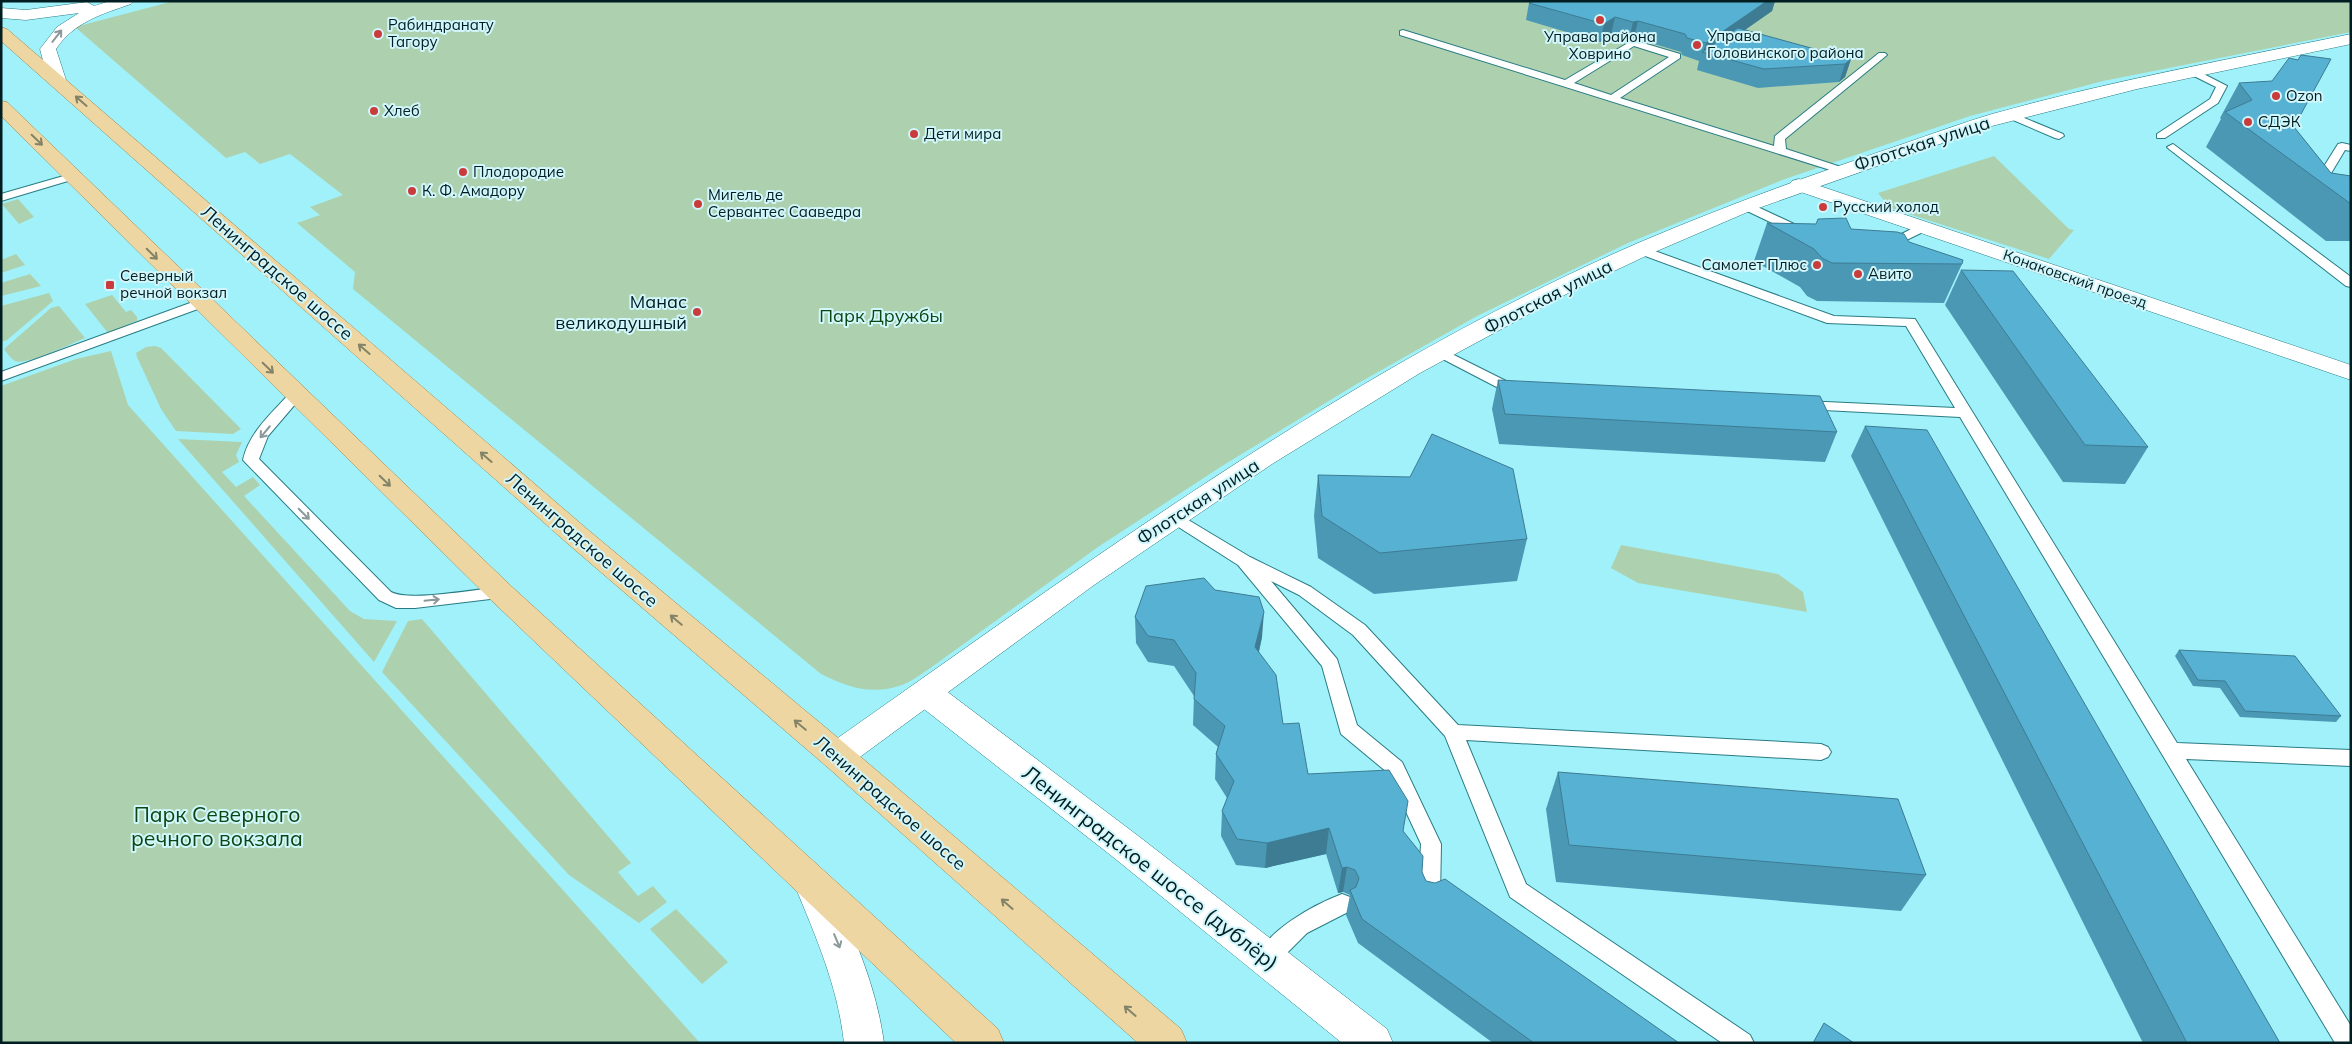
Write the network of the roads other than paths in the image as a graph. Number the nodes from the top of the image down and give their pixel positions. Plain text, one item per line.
1 (118, 1) edge
2 (126, 1) edge
3 (1, 13) edge
4 (1, 32) edge
5 (1403, 33) dead end
6 (2351, 39) edge
7 (1882, 55) dead end
8 (2192, 71) junction
9 (57, 80) junction
10 (1566, 84) junction
11 (1613, 98) junction
12 (1, 106) edge
13 (2010, 115) junction
14 (2059, 136) dead end
15 (2161, 136) dead end
16 (2173, 147) dead end
17 (2351, 148) edge
18 (1780, 150) junction
19 (1843, 170) junction
20 (74, 176) junction
21 (1799, 185) junction
22 (2351, 195) edge
23 (1, 198) edge
24 (1747, 206) junction
25 (1923, 227) junction
26 (1814, 238) edge
27 (1641, 250) junction
28 (1874, 251) edge
29 (2351, 283) edge
30 (201, 303) junction
31 (1440, 352) junction
32 (2351, 374) edge
33 (1, 377) edge
34 (1534, 392) edge
35 (296, 395) junction
36 (1790, 404) edge
37 (1966, 413) junction
38 (1175, 517) junction
39 (1244, 561) junction
40 (501, 593) junction
41 (926, 693) junction
42 (1453, 732) junction
43 (2172, 751) junction
44 (1821, 752) dead end
45 (837, 756) junction
46 (2351, 758) edge
47 (811, 880) junction
48 (1429, 897) edge
49 (1342, 904) dead end
50 (1266, 959) junction
51 (864, 1043) edge
52 (984, 1043) edge
53 (1167, 1043) edge
54 (1373, 1043) edge
55 (1742, 1043) edge
56 (2348, 1043) edge

1 - 3 street
9 -> 2 street
4 - 9 main road, Ленинградское шоссе
5 - 10 lane
6 - 8 street, Флотская улица
7 - 18 lane
8 - 13 street, Флотская улица
8 - 15 lane
45 -> 9 main road, Ленинградское шоссе
10 - 11 lane
10 - 11 lane
11 - 18 lane
12 -> 20 main road
13 - 14 lane
13 - 19 street, Флотская улица
16 - 29 lane
17 - 22 lane
18 - 19 lane
19 - 21 street, Флотская улица
20 - 23 lane
20 -> 30 main road
21 - 24 street, Флотская улица
21 - 25 street, Конаковский проезд
24 - 26 lane
24 - 27 street, Флотская улица
25 - 28 lane
25 - 32 street, Конаковский проезд
27 - 31 street, Флотская улица
27 - 37 lane
30 - 33 lane
30 -> 35 main road
31 - 34 lane
31 - 38 street, Флотская улица
35 -> 40 main road
35 -> 40 lane
36 - 37 lane
37 - 43 lane
38 - 39 lane
38 - 41 street, Флотская улица
39 - 42 lane
39 - 48 lane
40 - 47 main road
41 - 45 street, Флотская улица
41 - 50 street, Ленинградское шоссе (дублёр)
42 - 44 lane
42 - 55 lane
43 - 46 lane
43 - 56 lane
53 -> 45 main road, Ленинградское шоссе
47 -> 51 street
47 - 52 main road
49 - 50 lane
50 - 54 street, Ленинградское шоссе (дублёр)

